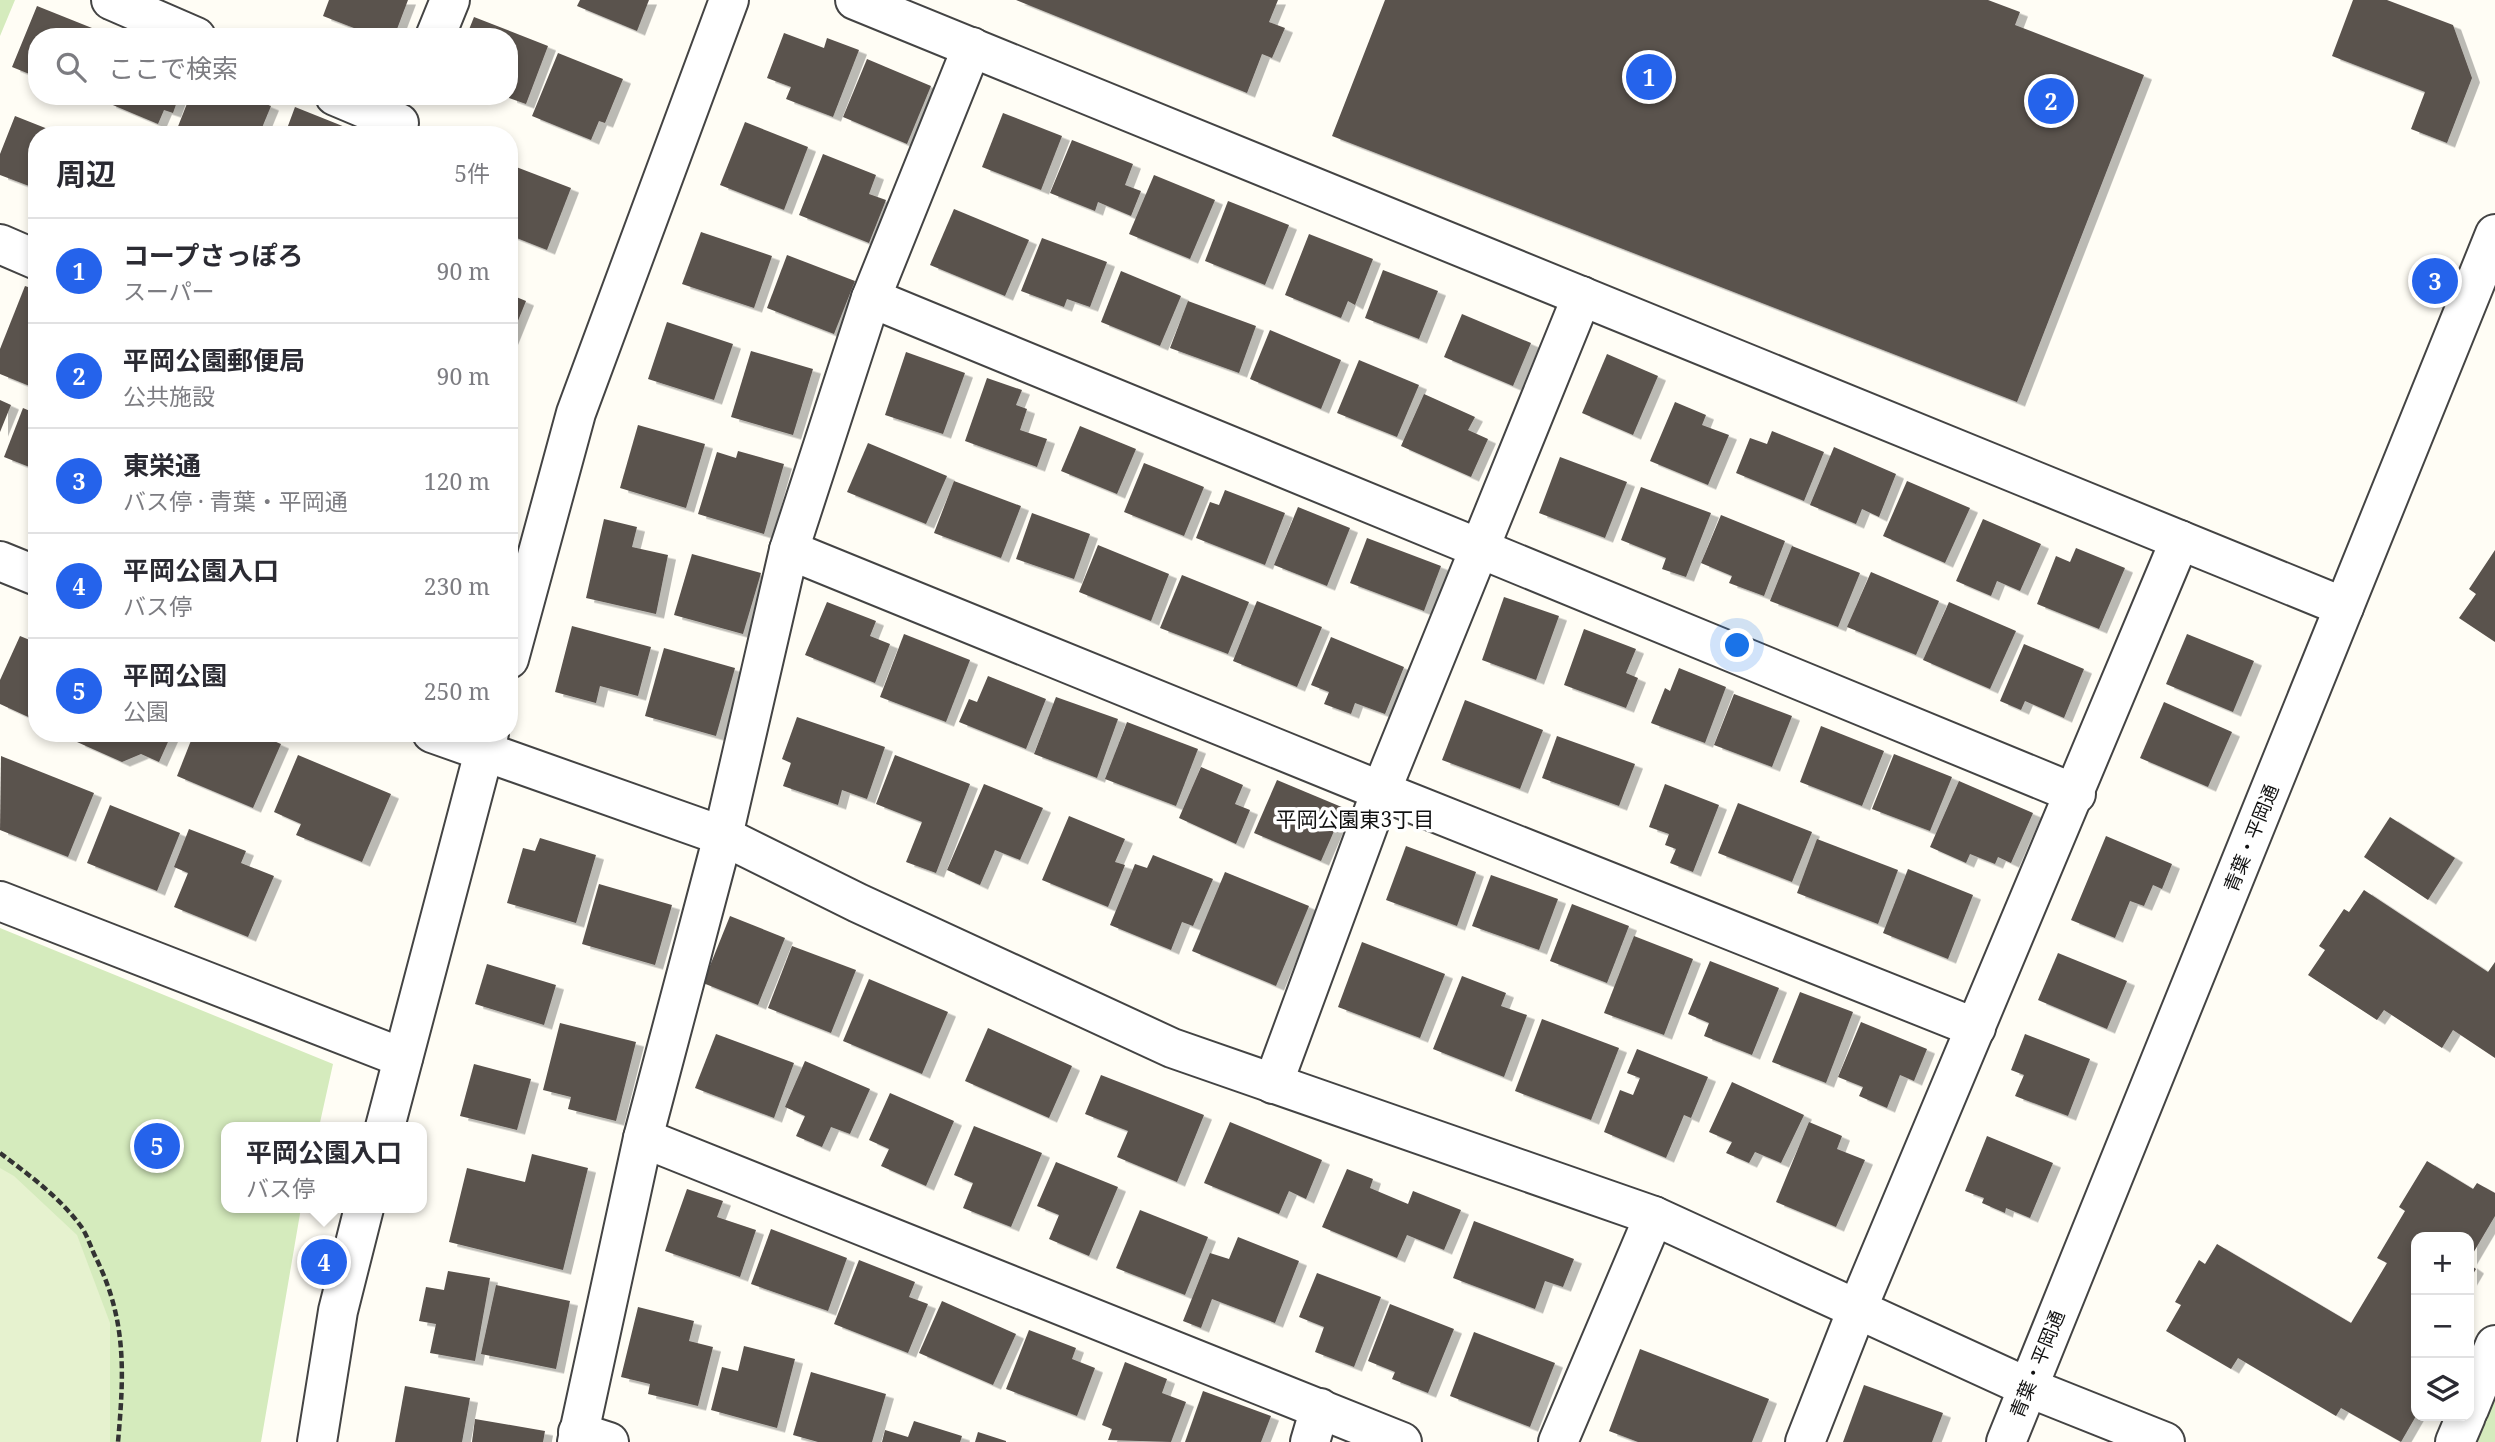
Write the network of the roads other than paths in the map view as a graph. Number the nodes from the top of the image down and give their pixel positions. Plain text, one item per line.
1 (111, 0) edge
2 (450, 0) edge
3 (729, 0) edge
4 (855, 0) edge
5 (187, 22) edge
6 (439, 28) edge
7 (972, 47) junction
8 (362, 105) edge
9 (401, 118) edge
10 (2495, 234) edge
11 (0, 244) edge
12 (28, 256) edge
13 (1583, 296) junction
14 (872, 298) junction
15 (2180, 540) junction
16 (789, 550) junction
17 (1477, 550) junction
18 (0, 561) edge
19 (28, 572) edge
20 (2344, 607) junction
21 (518, 626) edge
22 (486, 743) edge
23 (1381, 791) junction
24 (2076, 794) junction
25 (723, 836) junction
26 (0, 901) edge
27 (1976, 1028) junction
28 (402, 1058) junction
29 (1273, 1084) junction
30 (386, 1122) edge
31 (643, 1138) junction
32 (363, 1213) edge
33 (1654, 1216) junction
34 (1858, 1307) junction
35 (2495, 1345) edge
36 (2027, 1387) junction
37 (2474, 1397) edge
38 (2464, 1421) edge
39 (1315, 1425) edge
40 (588, 1439) edge
41 (317, 1442) edge
42 (1402, 1442) edge
43 (1558, 1442) edge
44 (1805, 1442) edge
45 (2006, 1442) edge
46 (2165, 1442) edge
47 (2455, 1442) edge

1 - 5 street
2 - 6 street
3 - 21 street
4 - 7 street
7 - 13 street
7 - 14 street
8 - 9 street
10 - 20 street, 青葉・平岡通
11 - 12 street
13 - 15 street
13 - 17 street
14 - 16 street
14 - 17 street
15 - 20 street
15 - 24 street
16 - 23 street
16 - 25 street
17 - 23 street
17 - 24 street
18 - 19 street
20 - 36 street, 青葉・平岡通
22 - 25 street
22 - 28 street
23 - 27 street
23 - 29 street
24 - 27 street
25 - 29 street
25 - 31 street
26 - 28 street
27 - 34 street
28 - 30 street
29 - 33 street
31 - 39 street
31 - 40 street
32 - 41 street
33 - 34 street
33 - 43 street
34 - 36 street
34 - 44 street
35 - 37 street
36 - 45 street, 青葉・平岡通
36 - 46 street
38 - 47 street
39 - 42 street

